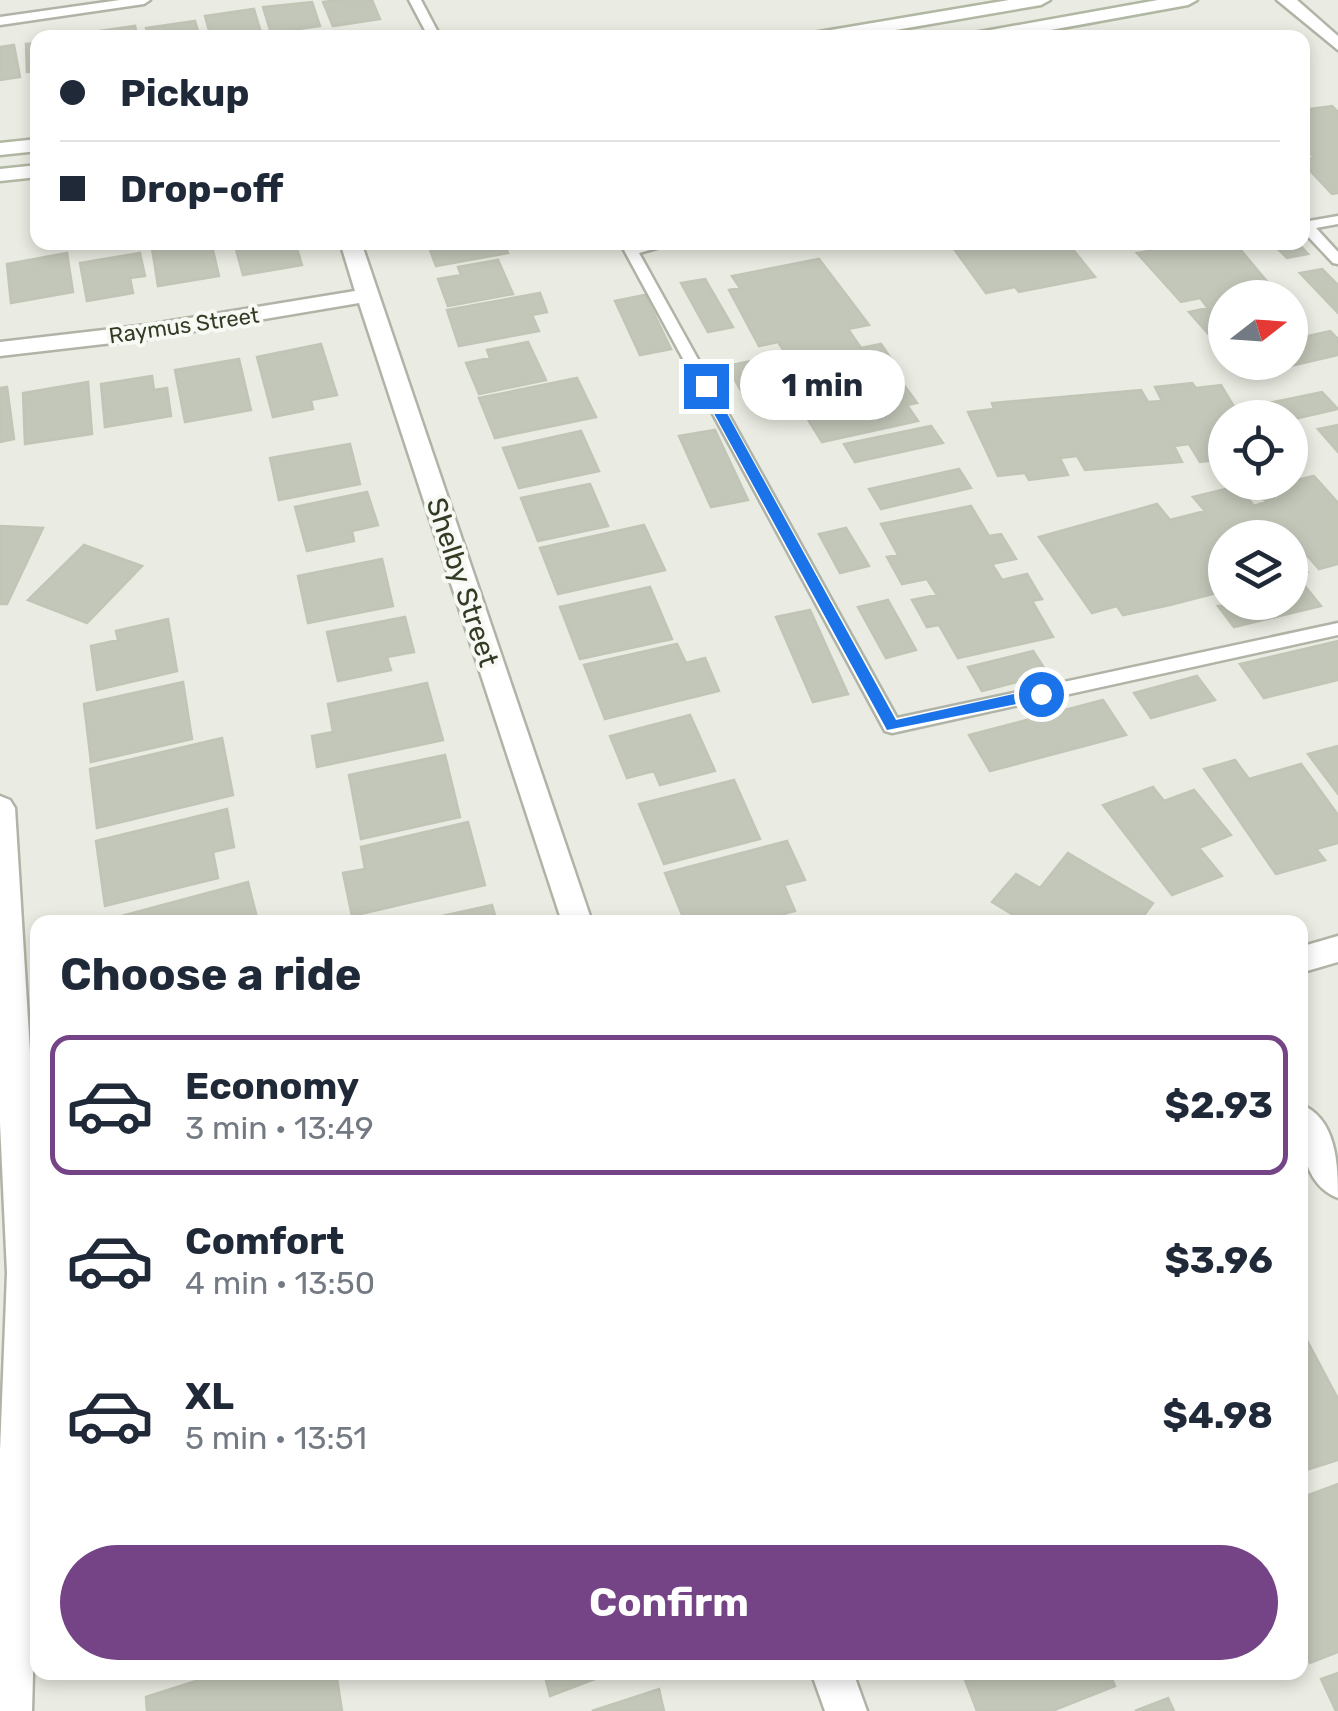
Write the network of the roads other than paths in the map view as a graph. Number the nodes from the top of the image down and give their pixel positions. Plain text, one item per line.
1 (144, 0) edge
2 (415, 0) edge
3 (1042, 0) edge
4 (1188, 0) edge
5 (1286, 0) edge
6 (0, 20) edge
7 (430, 30) edge
8 (861, 30) edge
9 (1019, 30) edge
10 (1338, 44) edge
11 (30, 146) edge
12 (0, 149) edge
13 (30, 172) edge
14 (0, 175) edge
15 (1338, 220) edge
16 (1310, 224) edge
17 (1310, 231) edge
18 (353, 250) edge
19 (631, 250) edge
20 (1338, 260) edge
21 (368, 296) junction
22 (0, 348) edge
23 (1338, 629) edge
24 (0, 808) edge
25 (575, 915) edge
26 (1338, 949) edge
27 (1308, 958) edge
28 (1308, 1132) edge
29 (1338, 1182) edge
30 (835, 1680) edge
31 (11, 1711) edge
32 (846, 1711) edge

1 - 6 lane
2 - 7 lane
3 - 8 street
4 - 9 street
5 - 10 street
11 - 12 street
13 - 14 street
15 - 16 lane
17 - 20 lane
18 - 21 street, Shelby Street
19 - 23 lane
21 - 22 street, Raymus Street
21 - 25 street, Shelby Street
24 - 31 street
26 - 27 street
28 - 29 street
30 - 32 street

